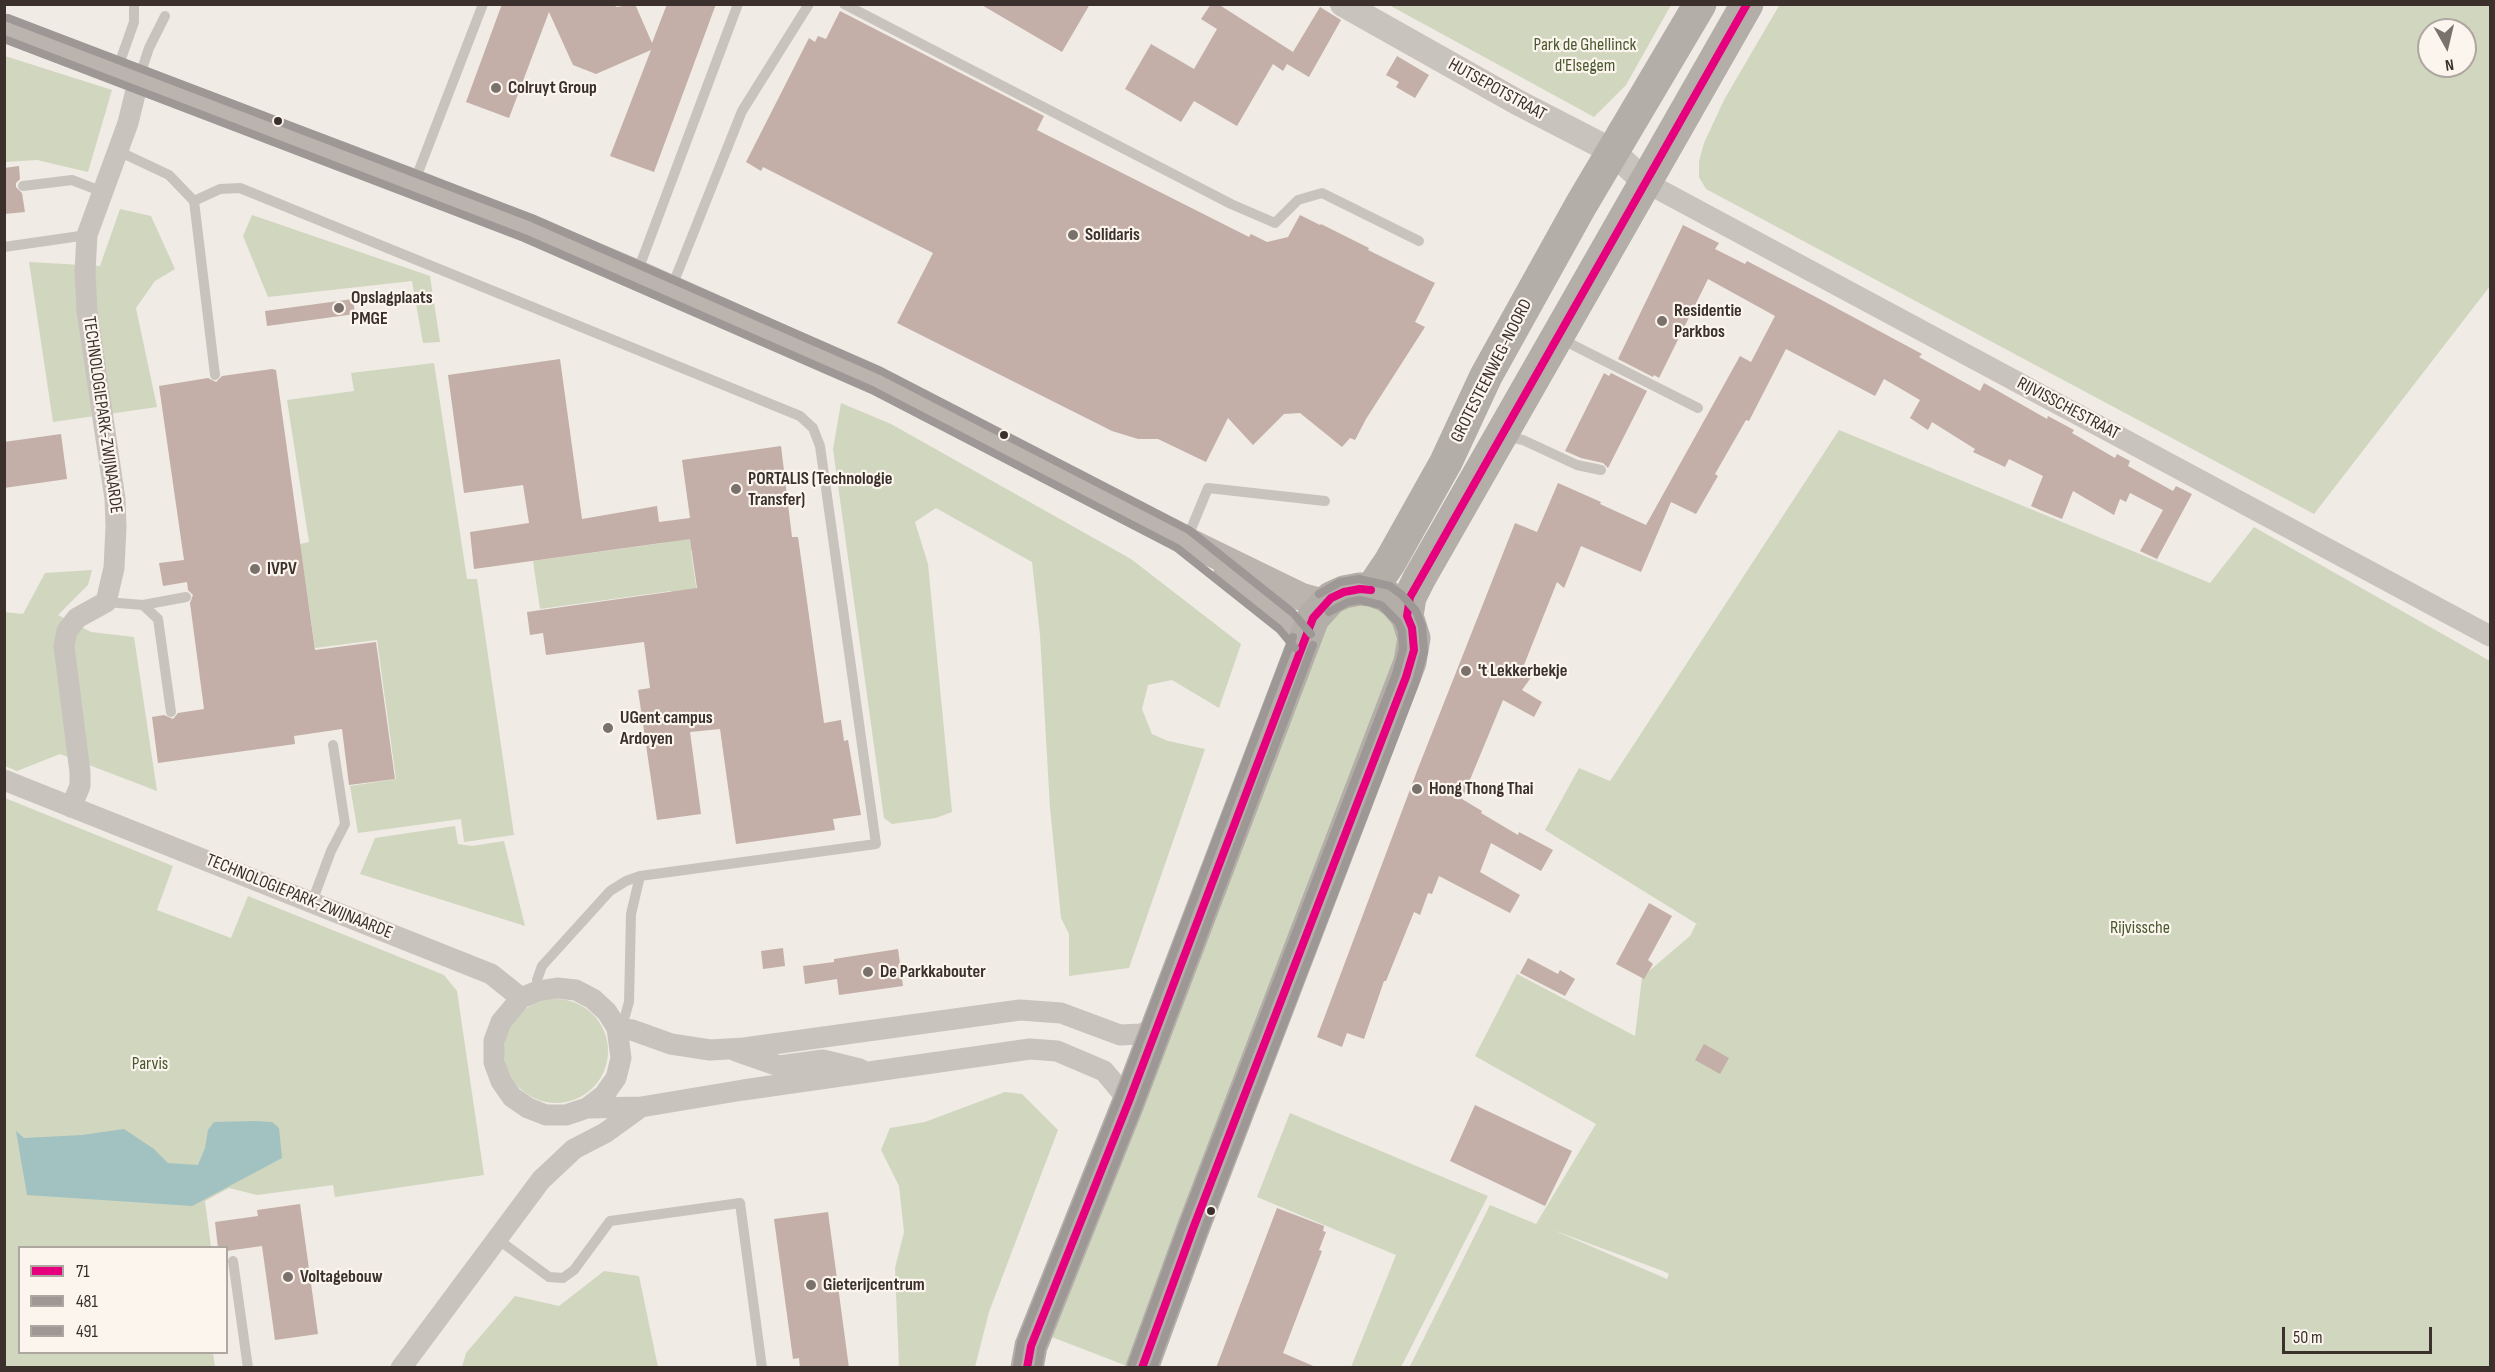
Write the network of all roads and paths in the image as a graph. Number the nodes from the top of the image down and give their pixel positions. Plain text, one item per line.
1 (134, 4) edge
2 (483, 4) edge
3 (738, 4) edge
4 (809, 4) edge
5 (844, 4) edge
6 (1343, 4) edge
7 (1700, 4) edge
8 (1747, 4) edge
9 (165, 16) dead end
10 (4, 28) edge
11 (128, 74) junction
12 (118, 151) junction
13 (1612, 151) junction
14 (1645, 182) junction
15 (414, 183) junction
16 (23, 186) dead end
17 (103, 192) junction
18 (194, 201) junction
19 (87, 235) junction
20 (1419, 241) dead end
21 (4, 247) edge
22 (636, 274) junction
23 (671, 289) junction
24 (1557, 336) junction
25 (215, 375) dead end
26 (1698, 408) dead end
27 (1501, 435) junction
28 (1601, 470) dead end
29 (1325, 501) dead end
30 (1183, 539) junction
31 (1371, 590) junction
32 (186, 597) dead end
33 (106, 602) junction
34 (1324, 603) junction
35 (143, 605) junction
36 (1407, 615) junction
37 (2490, 636) edge
38 (1303, 640) junction
39 (171, 712) dead end
40 (333, 745) dead end
41 (4, 780) edge
42 (71, 807) junction
43 (640, 876) junction
44 (312, 902) junction
45 (529, 995) junction
46 (1156, 1028) junction
47 (625, 1029) junction
48 (871, 1030) junction
49 (730, 1049) junction
50 (823, 1060) junction
51 (779, 1066) junction
52 (871, 1072) junction
53 (743, 1090) junction
54 (1129, 1101) junction
55 (641, 1107) junction
56 (587, 1108) junction
57 (496, 1238) junction
58 (233, 1261) dead end
59 (248, 1368) edge
60 (401, 1368) edge
61 (762, 1368) edge
62 (1027, 1368) edge
63 (1142, 1368) edge

1 - 11 lane
2 - 15 lane
3 - 22 lane
4 - 23 lane
5 - 20 lane
6 - 13 street, HUTSEPOTSTRAAT
7 - 13 highway, GROTESTEENWEG-NOORD
8 - 14 highway, GROTESTEENWEG-NOORD
9 - 11 lane
10 - 11 main road
11 - 12 street, TECHNOLOGIEPARK-ZWIJNAARDE
11 - 15 main road
12 - 17 street, TECHNOLOGIEPARK-ZWIJNAARDE
12 - 18 lane
13 - 14 street, HUTSEPOTSTRAAT
13 - 31 highway, GROTESTEENWEG-NOORD
14 - 24 highway, GROTESTEENWEG-NOORD
14 - 37 street, RIJVISSCHESTRAAT
15 - 22 main road
16 - 17 lane
17 - 19 street, TECHNOLOGIEPARK-ZWIJNAARDE
18 - 25 lane
18 - 43 lane
19 - 21 lane
19 - 33 street, TECHNOLOGIEPARK-ZWIJNAARDE
22 - 23 main road
23 - 30 main road
24 - 26 lane
24 - 27 highway, GROTESTEENWEG-NOORD
27 - 28 lane
27 - 36 highway, GROTESTEENWEG-NOORD
29 - 30 lane
30 - 34 main road
30 - 38 main road
31 - 34 highway
31 - 36 highway
32 - 35 lane
33 - 35 lane
33 - 42 street
34 - 38 highway
35 - 39 lane
36 - 63 highway
38 - 46 highway
40 - 44 lane
41 - 42 street, TECHNOLOGIEPARK-ZWIJNAARDE
42 - 44 street, TECHNOLOGIEPARK-ZWIJNAARDE
43 - 45 lane
43 - 47 lane
44 - 45 street, TECHNOLOGIEPARK-ZWIJNAARDE
45 - 47 street
45 - 56 street
46 - 48 street
46 - 54 highway
47 - 49 street
47 - 56 street
48 - 49 street
48 - 50 street
49 - 51 street
50 - 51 street
50 - 52 street
51 - 53 street
52 - 53 street
52 - 54 street
53 - 55 street
54 - 62 highway
55 - 56 street
55 - 57 street
57 - 60 street
57 - 61 lane
58 - 59 lane

